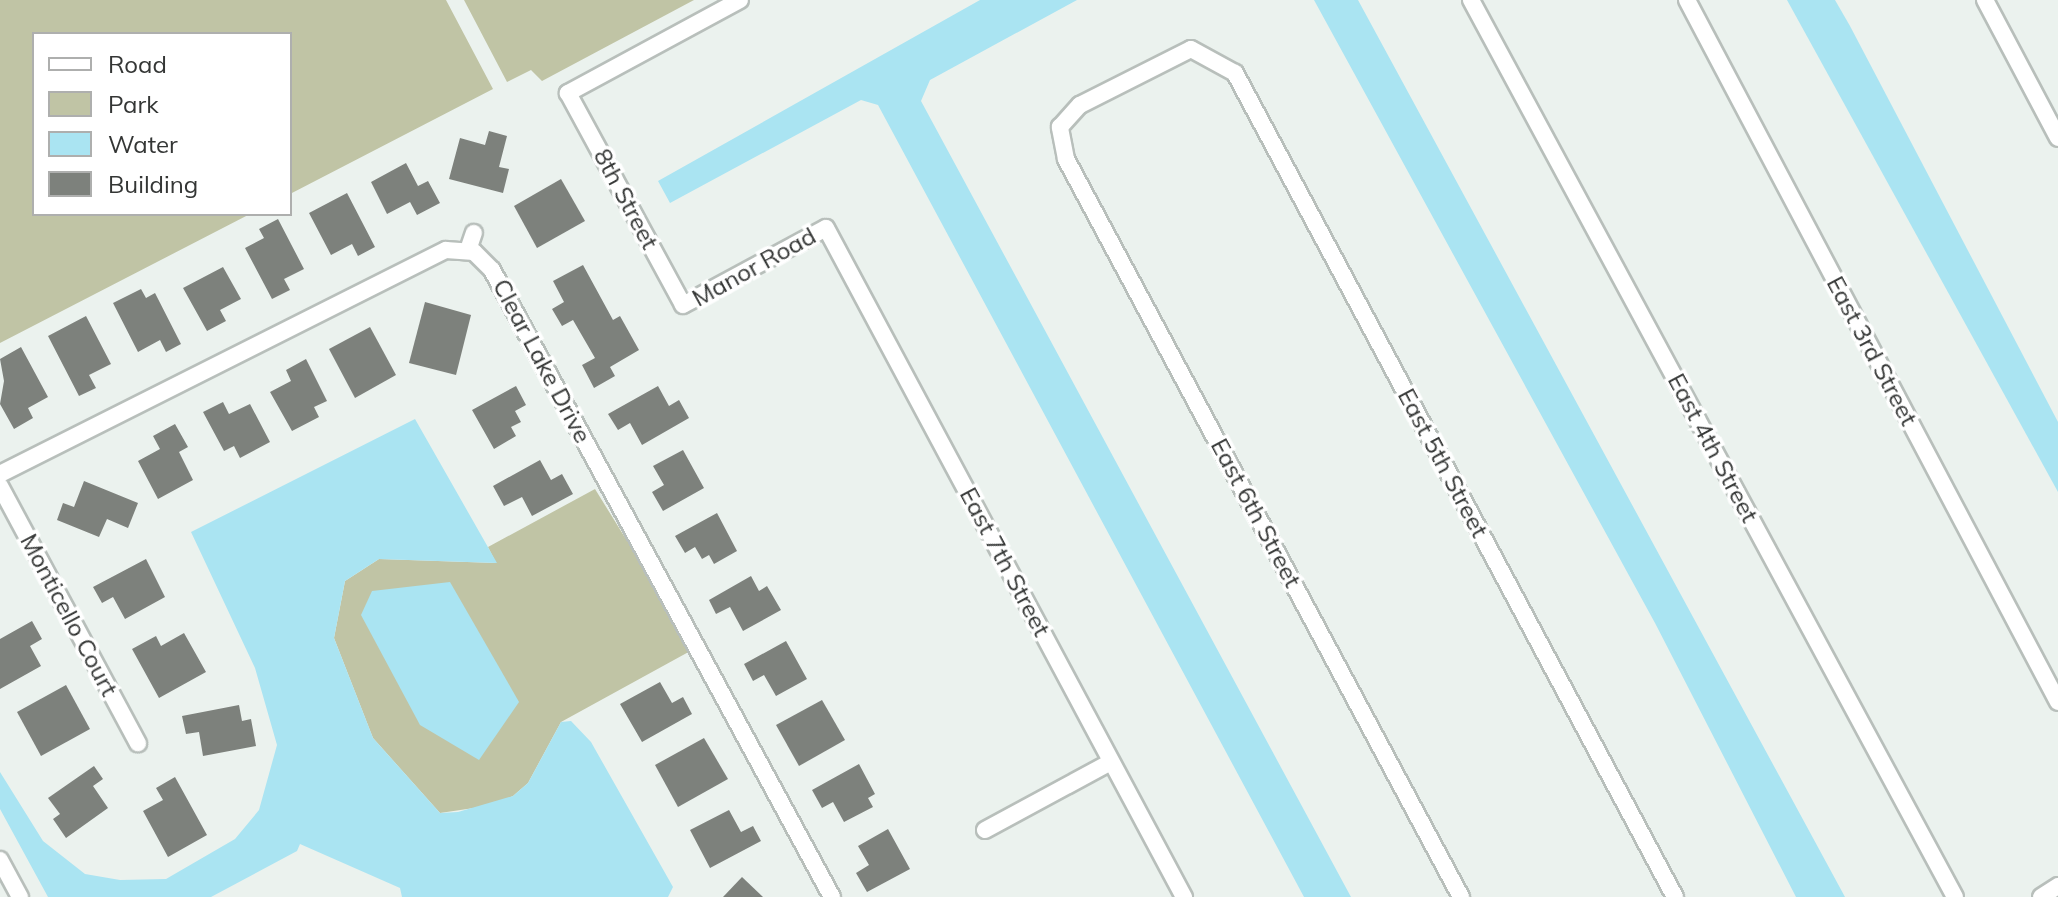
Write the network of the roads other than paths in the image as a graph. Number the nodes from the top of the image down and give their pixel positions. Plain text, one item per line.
1 (740, 0) edge
2 (1471, 0) edge
3 (1687, 0) edge
4 (1985, 0) edge
5 (1060, 127) joint
6 (2058, 138) edge
7 (826, 228) joint
8 (474, 233) dead end
9 (468, 250) junction
10 (683, 305) joint
11 (0, 474) edge
12 (0, 486) edge
13 (2058, 702) edge
14 (138, 743) dead end
15 (1111, 762) junction
16 (985, 830) dead end
17 (0, 860) edge
18 (2058, 886) edge
19 (20, 897) edge
20 (832, 897) edge
21 (1184, 897) edge
22 (1461, 897) edge
23 (1675, 897) edge
24 (1955, 897) edge
25 (2041, 897) edge

1 - 10 street, 8th Street
2 - 24 street, East 4th Street
3 - 13 street, East 3rd Street
4 - 6 street
5 - 22 street, East 6th Street
5 - 23 street, East 5th Street
7 - 10 street, Manor Road
7 - 15 street, East 7th Street
8 - 9 street
9 - 11 street
9 - 20 street, Clear Lake Drive
12 - 14 street, Monticello Court
15 - 16 street
15 - 21 street, East 7th Street
17 - 19 street
18 - 25 street

